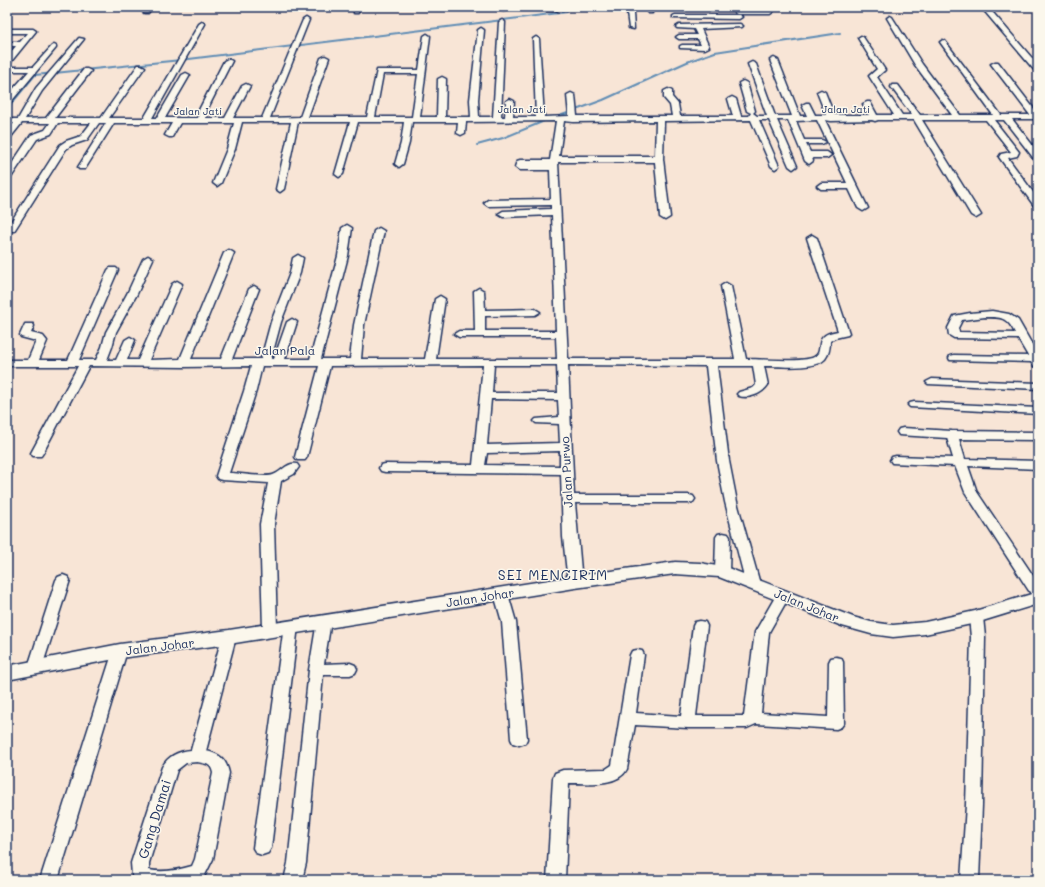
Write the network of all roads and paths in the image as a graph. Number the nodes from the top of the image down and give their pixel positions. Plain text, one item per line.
1 (627, 7) edge
2 (705, 7) edge
3 (734, 7) edge
4 (984, 7) edge
5 (556, 9) dead end
6 (532, 10) edge
7 (770, 12) dead end
8 (675, 17) dead end
9 (708, 17) junction
10 (739, 17) dead end
11 (890, 18) dead end
12 (306, 20) dead end
13 (502, 22) dead end
14 (202, 24) dead end
15 (711, 26) junction
16 (740, 26) dead end
17 (679, 27) dead end
18 (697, 27) junction
19 (632, 28) dead end
20 (481, 30) dead end
21 (7, 31) edge
22 (427, 36) dead end
23 (679, 37) dead end
24 (701, 37) junction
25 (861, 38) dead end
26 (81, 39) dead end
27 (536, 39) dead end
28 (943, 42) dead end
29 (7, 44) edge
30 (22, 44) junction
31 (54, 47) dead end
32 (682, 47) dead end
33 (691, 47) junction
34 (10, 54) edge
35 (693, 56) dead end
36 (325, 58) dead end
37 (774, 60) dead end
38 (7, 61) edge
39 (228, 61) dead end
40 (752, 64) dead end
41 (995, 64) dead end
42 (141, 67) dead end
43 (7, 69) edge
44 (35, 69) junction
45 (1038, 69) edge
46 (87, 71) dead end
47 (422, 72) junction
48 (186, 75) dead end
49 (442, 79) dead end
50 (743, 83) dead end
51 (246, 86) dead end
52 (896, 87) dead end
53 (668, 91) dead end
54 (821, 92) dead end
55 (571, 95) dead end
56 (732, 99) dead end
57 (7, 101) edge
58 (510, 101) dead end
59 (867, 104) dead end
60 (806, 105) dead end
61 (697, 110) dead end
62 (572, 114) junction
63 (753, 115) junction
64 (772, 118) junction
65 (900, 118) junction
66 (918, 118) junction
67 (958, 118) junction
68 (989, 118) junction
69 (1003, 118) junction
70 (543, 119) junction
71 (557, 119) junction
72 (677, 119) junction
73 (700, 119) junction
74 (738, 119) junction
75 (794, 119) junction
76 (816, 119) junction
77 (831, 119) junction
78 (875, 119) junction
79 (1036, 119) edge
80 (52, 120) junction
81 (104, 120) junction
82 (228, 120) junction
83 (239, 120) junction
84 (265, 120) junction
85 (299, 120) junction
86 (354, 120) junction
87 (370, 120) junction
88 (412, 120) junction
89 (441, 120) junction
90 (462, 120) junction
91 (475, 120) junction
92 (497, 120) junction
93 (509, 120) junction
94 (660, 120) junction
95 (20, 121) junction
96 (146, 121) junction
97 (159, 121) junction
98 (177, 121) junction
99 (201, 121) junction
100 (9, 125) edge
101 (460, 133) dead end
102 (169, 135) dead end
103 (7, 136) edge
104 (801, 142) junction
105 (822, 142) dead end
106 (520, 154) dead end
107 (827, 155) dead end
108 (1038, 158) edge
109 (659, 159) junction
110 (554, 163) junction
111 (399, 164) dead end
112 (774, 166) dead end
113 (794, 166) dead end
114 (82, 167) dead end
115 (514, 173) dead end
116 (339, 174) dead end
117 (7, 177) edge
118 (217, 183) dead end
119 (821, 186) dead end
120 (852, 186) junction
121 (280, 189) dead end
122 (556, 202) junction
123 (488, 203) dead end
124 (1038, 205) edge
125 (863, 208) dead end
126 (555, 212) junction
127 (503, 214) dead end
128 (976, 215) dead end
129 (665, 217) dead end
130 (347, 228) dead end
131 (11, 229) dead end
132 (379, 231) dead end
133 (812, 238) dead end
134 (229, 253) dead end
135 (298, 258) dead end
136 (148, 259) dead end
137 (113, 270) dead end
138 (177, 284) dead end
139 (726, 286) dead end
140 (254, 289) dead end
141 (479, 291) dead end
142 (440, 299) dead end
143 (535, 312) dead end
144 (480, 313) junction
145 (292, 322) dead end
146 (29, 326) dead end
147 (459, 334) dead end
148 (480, 334) junction
149 (561, 334) junction
150 (1022, 336) junction
151 (130, 340) dead end
152 (954, 358) dead end
153 (562, 361) junction
154 (1037, 361) edge
155 (489, 362) junction
156 (32, 363) junction
157 (72, 363) junction
158 (225, 363) junction
159 (261, 363) junction
160 (278, 363) junction
161 (320, 363) junction
162 (355, 363) junction
163 (430, 363) junction
164 (711, 363) junction
165 (741, 363) junction
166 (758, 363) junction
167 (7, 364) edge
168 (85, 364) junction
169 (99, 364) junction
170 (120, 364) junction
171 (142, 364) junction
172 (184, 364) junction
173 (932, 382) dead end
174 (1038, 386) edge
175 (743, 394) dead end
176 (487, 396) junction
177 (564, 397) junction
178 (914, 405) dead end
179 (1038, 410) edge
180 (564, 420) junction
181 (540, 421) dead end
182 (903, 432) dead end
183 (952, 435) junction
184 (1038, 436) edge
185 (565, 447) junction
186 (481, 449) junction
187 (37, 453) dead end
188 (301, 456) dead end
189 (896, 460) dead end
190 (960, 462) junction
191 (1038, 465) edge
192 (293, 467) dead end
193 (385, 468) dead end
194 (479, 468) junction
195 (567, 470) junction
196 (274, 480) junction
197 (568, 499) junction
198 (689, 499) dead end
199 (723, 537) dead end
200 (722, 572) junction
201 (63, 580) dead end
202 (575, 582) junction
203 (753, 584) junction
204 (501, 594) junction
205 (1038, 594) edge
206 (783, 595) junction
207 (1038, 598) edge
208 (976, 616) junction
209 (324, 621) junction
210 (291, 626) junction
211 (700, 626) dead end
212 (270, 629) junction
213 (229, 637) junction
214 (120, 651) junction
215 (637, 655) dead end
216 (836, 662) dead end
217 (35, 667) junction
218 (350, 669) dead end
219 (316, 670) junction
220 (7, 673) edge
221 (752, 718) junction
222 (628, 719) junction
223 (688, 722) junction
224 (519, 739) dead end
225 (197, 756) junction
226 (262, 848) dead end
227 (49, 880) edge
228 (294, 880) edge
229 (556, 880) edge
230 (970, 880) edge

1 - 19 street
2 - 9 street
3 - 7 street
4 - 45 street
5 - 6 street
8 - 9 street
9 - 10 street
9 - 15 street
11 - 67 street
12 - 84 street
13 - 92 street
14 - 96 street
15 - 16 street
15 - 18 street
17 - 18 street
18 - 24 street
20 - 91 street
21 - 30 street
22 - 47 street
23 - 24 street
24 - 33 street
25 - 65 street
26 - 95 street
27 - 70 street
28 - 69 street
29 - 30 street
30 - 34 street
31 - 44 street
32 - 33 street
33 - 35 street
34 - 38 street
36 - 85 street
37 - 75 street
39 - 99 street
40 - 64 street
41 - 79 street
42 - 81 street
43 - 44 street
44 - 57 street
46 - 80 street
47 - 87 street
47 - 88 street
48 - 97 street
49 - 89 street
50 - 63 street
51 - 82 street
52 - 66 street
53 - 72 street
54 - 77 street
55 - 62 street
56 - 74 street
58 - 93 street
59 - 78 street
60 - 76 street
61 - 73 street
62 - 71 street, Jalan Jati
62 - 94 street, Jalan Jati
63 - 64 street, Jalan Jati
63 - 74 street, Jalan Jati
63 - 112 street
64 - 75 street, Jalan Jati
64 - 113 street
65 - 66 street, Jalan Jati
65 - 78 street, Jalan Jati
66 - 67 street, Jalan Jati
66 - 128 street
67 - 68 street, Jalan Jati
68 - 69 street, Jalan Jati
68 - 124 street
69 - 79 street, Jalan Jati
69 - 108 street
70 - 71 street, Jalan Jati
70 - 93 street, Jalan Jati
71 - 110 street, Jalan Purwo
72 - 73 street, Jalan Jati
72 - 94 street, Jalan Jati
73 - 74 street, Jalan Jati
75 - 76 street, Jalan Jati
75 - 104 street
76 - 77 street, Jalan Jati
76 - 120 street
77 - 78 street, Jalan Jati
80 - 81 street, Jalan Jati
80 - 95 street, Jalan Jati
80 - 117 street
81 - 96 street, Jalan Jati
81 - 114 street
81 - 131 street
82 - 83 street, Jalan Jati
82 - 99 street, Jalan Jati
83 - 84 street, Jalan Jati
83 - 118 street
84 - 85 street, Jalan Jati
85 - 86 street, Jalan Jati
85 - 121 street
86 - 87 street, Jalan Jati
86 - 116 street
87 - 88 street, Jalan Jati
88 - 89 street, Jalan Jati
88 - 111 street
89 - 90 street, Jalan Jati
90 - 91 street, Jalan Jati
90 - 101 street
91 - 92 street, Jalan Jati
92 - 93 street, Jalan Jati
94 - 109 street
95 - 100 street
96 - 97 street, Jalan Jati
97 - 98 street, Jalan Jati
98 - 99 street, Jalan Jati
98 - 102 street
100 - 103 street
104 - 105 street
104 - 107 street
106 - 110 street
109 - 110 street
109 - 129 street
110 - 115 street
110 - 122 street, Jalan Purwo
119 - 120 street
120 - 125 street
122 - 123 street
122 - 126 street, Jalan Purwo
126 - 127 street
126 - 149 street, Jalan Purwo
130 - 161 street
132 - 162 street
133 - 166 street, Jalan Pala
134 - 172 street
135 - 159 street
136 - 169 street
137 - 157 street
138 - 171 street
139 - 165 street
140 - 158 street
141 - 144 street
142 - 163 street
143 - 144 street
144 - 148 street
145 - 160 street
146 - 156 street
147 - 148 street
148 - 149 street
149 - 153 street, Jalan Purwo
150 - 150 street
150 - 154 street
151 - 170 street
152 - 154 street
153 - 155 street, Jalan Pala
153 - 164 street, Jalan Pala
153 - 177 street, Jalan Purwo
155 - 163 street, Jalan Pala
155 - 176 street
156 - 157 street, Jalan Pala
156 - 167 street, Jalan Pala
157 - 168 street, Jalan Pala
158 - 159 street, Jalan Pala
158 - 172 street, Jalan Pala
159 - 160 street, Jalan Pala
159 - 196 street
160 - 161 street, Jalan Pala
161 - 162 street, Jalan Pala
161 - 188 street
162 - 163 street, Jalan Pala
164 - 165 street, Jalan Pala
164 - 203 street
165 - 166 street, Jalan Pala
166 - 175 street
168 - 169 street, Jalan Pala
168 - 187 street
169 - 170 street, Jalan Pala
170 - 171 street, Jalan Pala
171 - 172 street, Jalan Pala
173 - 174 street
176 - 177 street
176 - 186 street
177 - 180 street, Jalan Purwo
178 - 179 street
180 - 181 street
180 - 185 street, Jalan Purwo
182 - 183 street
183 - 184 street
183 - 190 street
185 - 186 street
185 - 195 street, Jalan Purwo
186 - 194 street
189 - 190 street
190 - 191 street
190 - 205 street
192 - 196 street
193 - 194 street
194 - 195 street
195 - 197 street, Jalan Purwo
196 - 212 street
197 - 198 street
197 - 202 street, Jalan Purwo
199 - 200 street
200 - 202 street, Jalan Johar
200 - 203 street, Jalan Johar
201 - 217 street
202 - 204 street, Jalan Johar
203 - 206 street, Jalan Johar
204 - 209 street, Jalan Johar
204 - 224 street
206 - 208 street, Jalan Johar
206 - 221 street
207 - 208 street, Jalan Johar
208 - 230 street
209 - 210 street, Jalan Johar
209 - 219 street
210 - 212 street, Jalan Johar
210 - 226 street
211 - 223 street
212 - 213 street, Jalan Johar
213 - 214 street, Jalan Johar
213 - 225 street
214 - 217 street, Jalan Johar
214 - 227 street
215 - 222 street
216 - 221 street
217 - 220 street, Jalan Johar
218 - 219 street
219 - 228 street
221 - 223 street
222 - 223 street
222 - 229 street
225 - 225 street, Gang Damai

